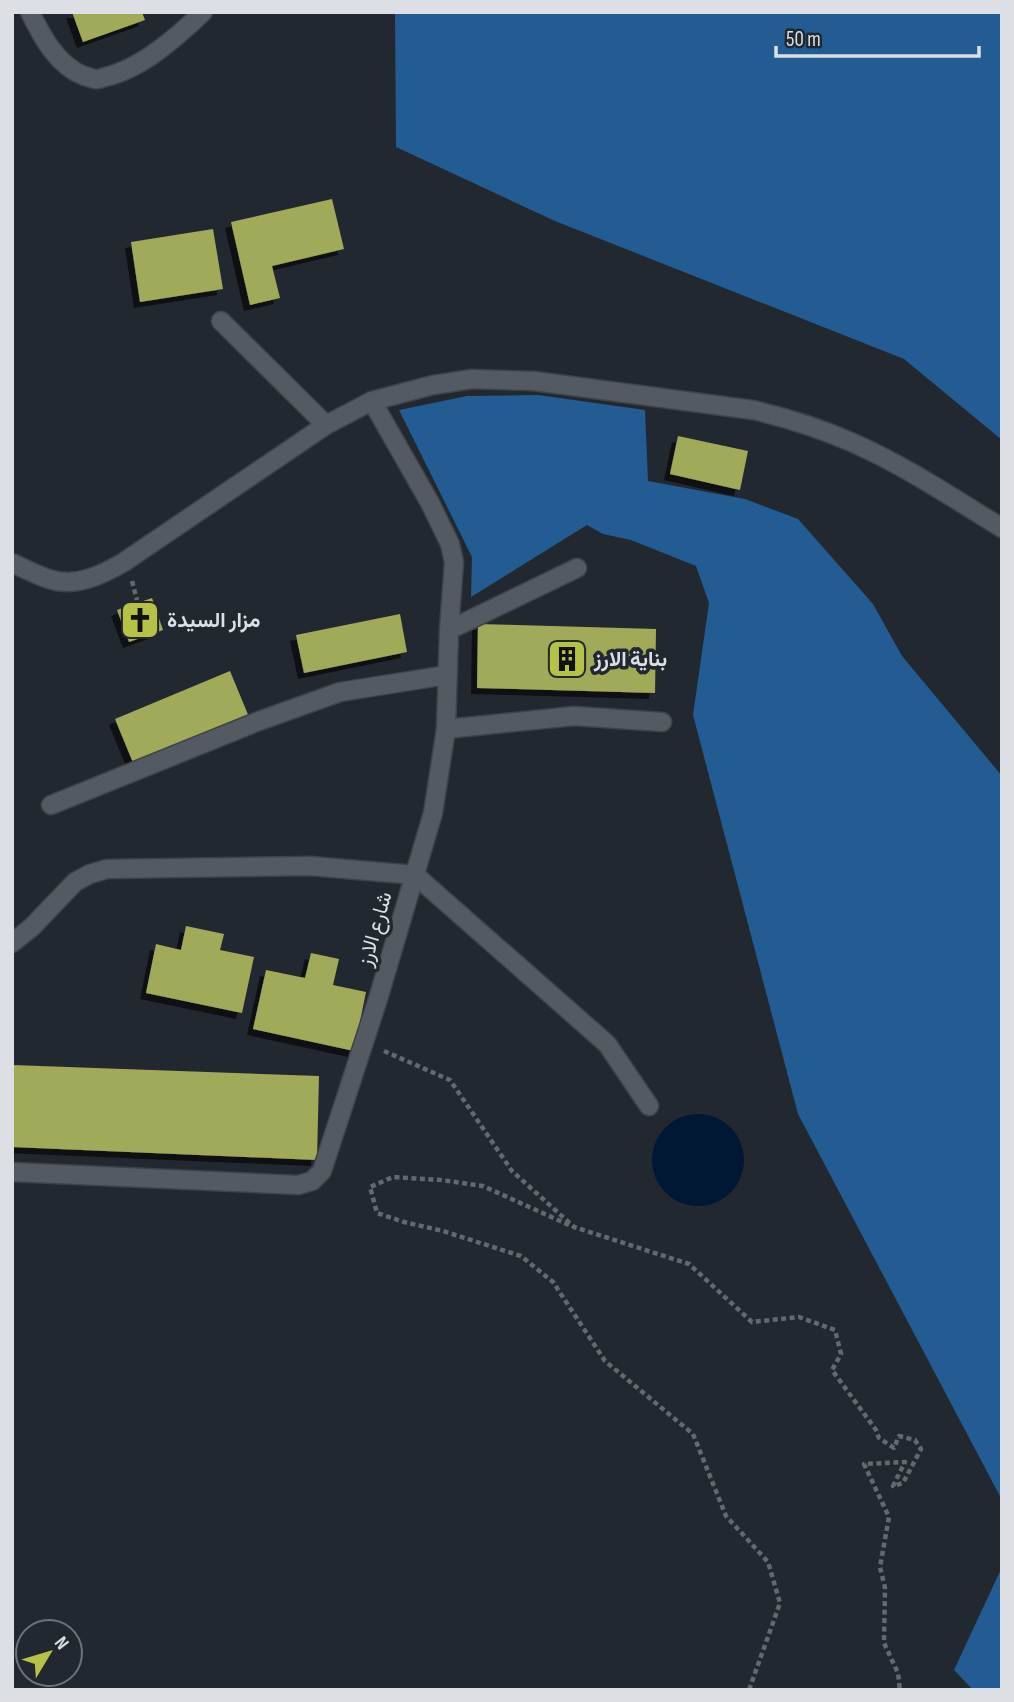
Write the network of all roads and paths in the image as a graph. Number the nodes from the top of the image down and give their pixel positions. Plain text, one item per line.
1 (30, 12) edge
2 (203, 12) edge
3 (221, 321) dead end
4 (372, 401) junction
5 (326, 425) junction
6 (1002, 528) edge
7 (12, 563) edge
8 (577, 568) dead end
9 (449, 629) junction
10 (447, 675) junction
11 (662, 722) dead end
12 (446, 729) junction
13 (51, 805) dead end
14 (415, 875) junction
15 (12, 943) edge
16 (364, 1043) junction
17 (649, 1106) dead end
18 (12, 1172) edge
19 (574, 1227) junction
20 (749, 1690) edge
21 (900, 1690) edge

1 - 2 street
3 - 5 street
4 - 5 street
4 - 6 street
4 - 9 street, شارع الارز
5 - 7 street
8 - 9 street
9 - 10 street, شارع الارز
10 - 12 street, شارع الارز
10 - 13 street
11 - 12 street
12 - 14 street, شارع الارز
14 - 15 street
14 - 16 street, شارع الارز
14 - 17 street
16 - 18 street, شارع الارز
16 - 19 path
19 - 20 path
19 - 21 path

